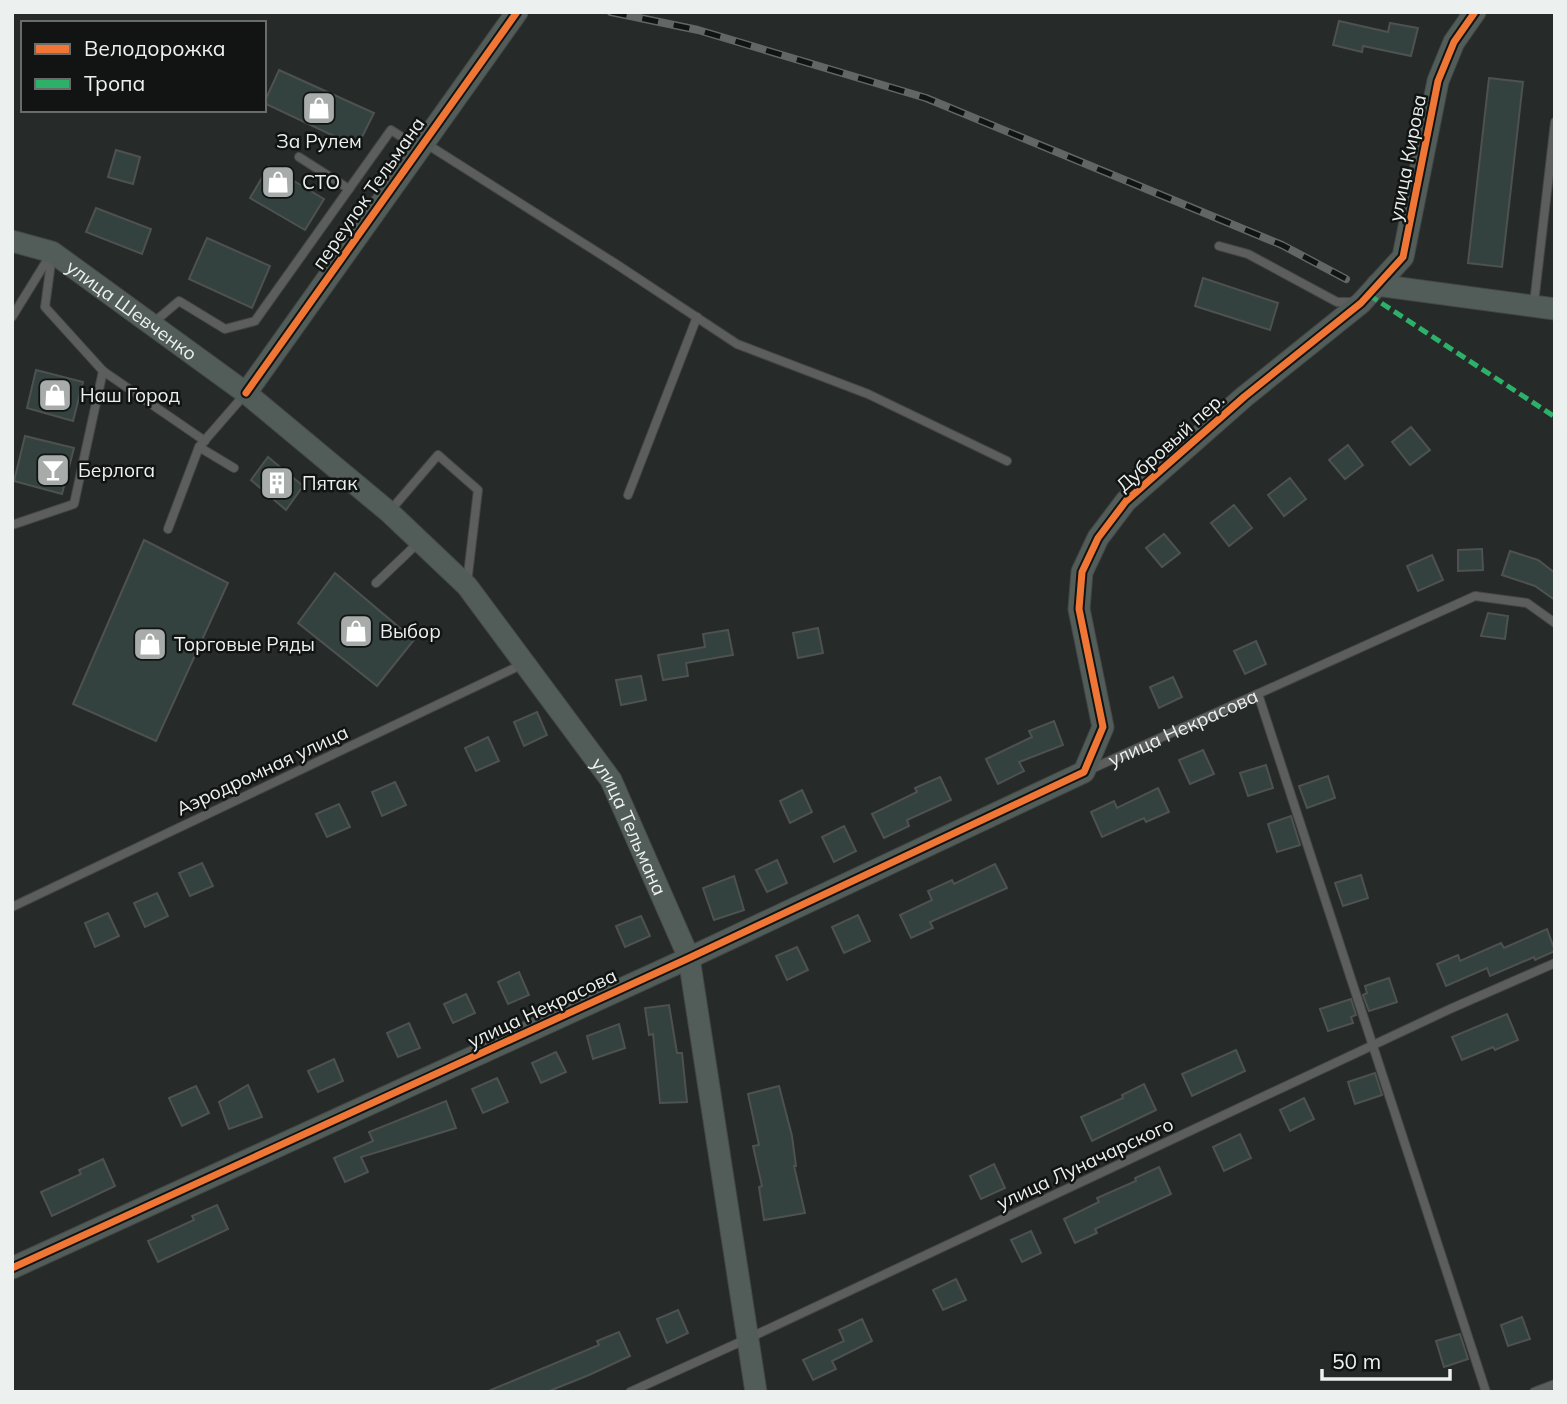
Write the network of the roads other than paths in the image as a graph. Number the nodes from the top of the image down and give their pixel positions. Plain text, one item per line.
1 (517, 12) edge
2 (1475, 12) edge
3 (1555, 122) edge
4 (421, 145) junction
5 (299, 157) dead end
6 (349, 189) junction
7 (12, 241) edge
8 (1220, 246) dead end
9 (52, 252) junction
10 (1377, 285) junction
11 (1361, 303) junction
12 (1544, 308) edge
13 (12, 317) edge
14 (697, 317) junction
15 (151, 324) junction
16 (103, 371) junction
17 (246, 393) junction
18 (202, 444) junction
19 (1007, 461) dead end
20 (234, 468) dead end
21 (628, 495) dead end
22 (389, 512) junction
23 (12, 525) edge
24 (168, 529) dead end
25 (419, 542) junction
26 (376, 583) dead end
27 (467, 586) junction
28 (1555, 623) edge
29 (525, 662) junction
30 (1258, 694) junction
31 (1084, 772) junction
32 (12, 907) edge
33 (689, 958) junction
34 (1555, 963) edge
35 (1373, 1045) junction
36 (12, 1268) edge
37 (749, 1338) junction
38 (1555, 1384) edge
39 (630, 1392) edge
40 (756, 1392) edge
41 (1486, 1392) edge
42 (1534, 1392) edge

1 - 4 street, переулок Тельмана
2 - 10 street, улица Кирова
3 - 12 lane
4 - 6 lane
4 - 14 lane
4 - 17 street, переулок Тельмана
5 - 6 lane
6 - 15 lane
7 - 9 street, улица Шевченко
8 - 11 lane
9 - 13 lane
9 - 15 street, улица Шевченко
9 - 16 lane
10 - 11 street, улица Кирова
10 - 12 street
11 - 31 street, Дубровый пер.
14 - 19 lane
14 - 21 lane
15 - 17 street, улица Шевченко
16 - 18 lane
16 - 23 lane
17 - 18 lane
17 - 22 street, улица Тельмана
18 - 20 lane
18 - 24 lane
22 - 25 street, улица Тельмана
22 - 27 lane
25 - 26 lane
25 - 27 street, улица Тельмана
27 - 29 street, улица Тельмана
28 - 30 lane, улица Некрасова
29 - 32 lane, Аэродромная улица
29 - 33 street, улица Тельмана
30 - 31 lane, улица Некрасова
30 - 35 lane
31 - 33 street, улица Некрасова
33 - 36 street, улица Некрасова
33 - 37 street, улица Тельмана
34 - 35 lane, улица Луначарского
35 - 37 lane, улица Луначарского
35 - 41 lane
37 - 39 lane, улица Луначарского
37 - 40 street, улица Тельмана
38 - 42 lane

